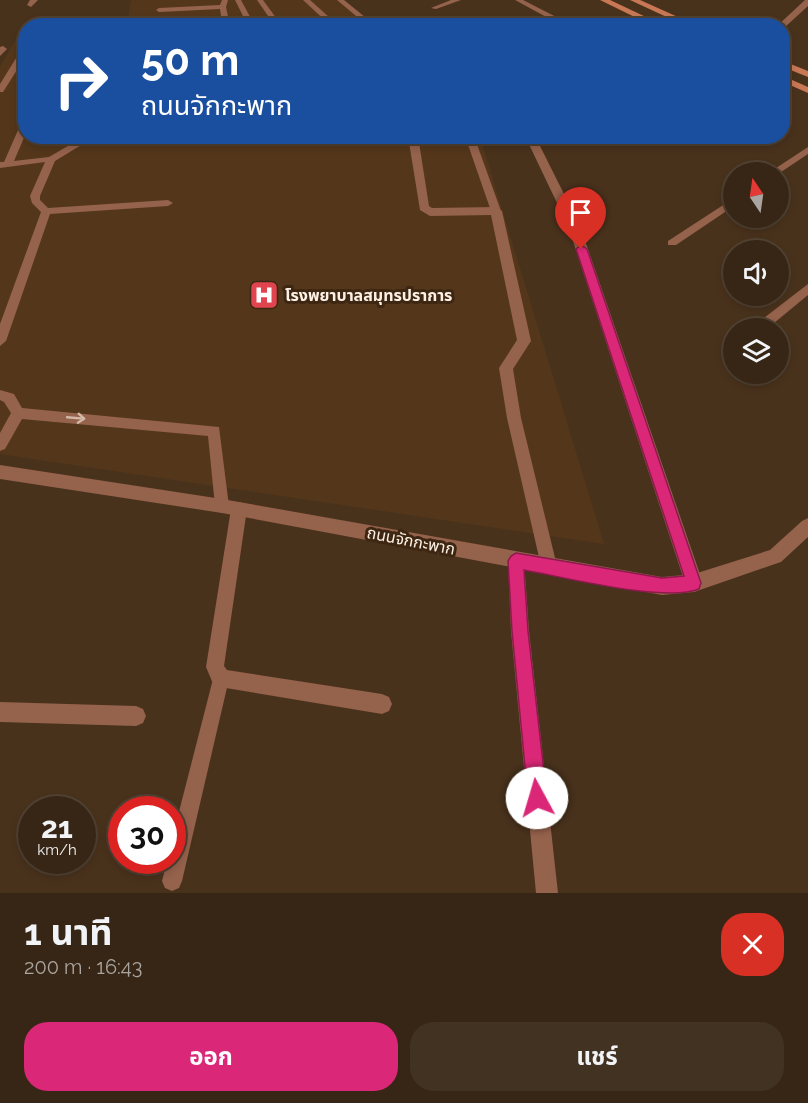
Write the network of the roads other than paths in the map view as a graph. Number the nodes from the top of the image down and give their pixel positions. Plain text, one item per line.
1 (238, 0) edge
2 (260, 0) edge
3 (306, 0) edge
4 (340, 0) edge
5 (458, 0) edge
6 (518, 0) edge
7 (604, 0) edge
8 (641, 1) edge
9 (808, 2) edge
10 (224, 3) edge
11 (434, 8) dead end
12 (159, 10) dead end
13 (225, 18) edge
14 (248, 18) edge
15 (273, 18) edge
16 (327, 18) edge
17 (363, 18) edge
18 (554, 18) edge
19 (644, 18) edge
20 (677, 18) edge
21 (790, 18) edge
22 (18, 62) edge
23 (790, 67) edge
24 (808, 74) edge
25 (790, 82) edge
26 (0, 90) edge
27 (808, 90) edge
28 (18, 137) edge
29 (78, 144) edge
30 (414, 144) edge
31 (471, 144) edge
32 (534, 144) edge
33 (808, 150) edge
34 (51, 159) junction
35 (789, 163) edge
36 (4, 165) edge
37 (168, 203) dead end
38 (723, 208) edge
39 (46, 211) junction
40 (496, 211) junction
41 (672, 243) dead end
42 (808, 288) edge
43 (772, 318) edge
44 (0, 341) edge
45 (0, 395) edge
46 (18, 413) junction
47 (0, 445) edge
48 (0, 472) edge
49 (230, 507) junction
50 (808, 526) edge
51 (516, 561) junction
52 (549, 566) junction
53 (694, 583) junction
54 (221, 679) junction
55 (382, 704) dead end
56 (0, 712) edge
57 (136, 716) dead end
58 (172, 880) dead end
59 (547, 893) edge

1 - 14 lane
2 - 15 lane
3 - 16 lane
4 - 17 lane
5 - 11 lane
6 - 18 lane
7 - 19 main road
8 - 20 main road
9 - 21 street
10 - 12 lane
10 - 13 lane
22 - 26 lane
23 - 24 main road
25 - 27 main road
28 - 36 lane
29 - 34 lane
30 - 40 street
31 - 40 lane
32 - 53 street
33 - 35 lane
34 - 36 lane
34 - 39 lane
37 - 39 lane
38 - 41 lane
39 - 44 lane
40 - 52 street
42 - 43 street
45 - 46 lane
46 - 47 lane
46 -> 49 lane
48 - 49 street, ถนนจักกะพาก
49 - 51 street, ถนนจักกะพาก
49 - 54 street
50 - 53 street, ถนนจักกะพาก
51 - 52 street, ถนนจักกะพาก
51 - 59 street
52 - 53 street, ถนนจักกะพาก
54 - 55 street
54 - 58 lane
56 - 57 street

